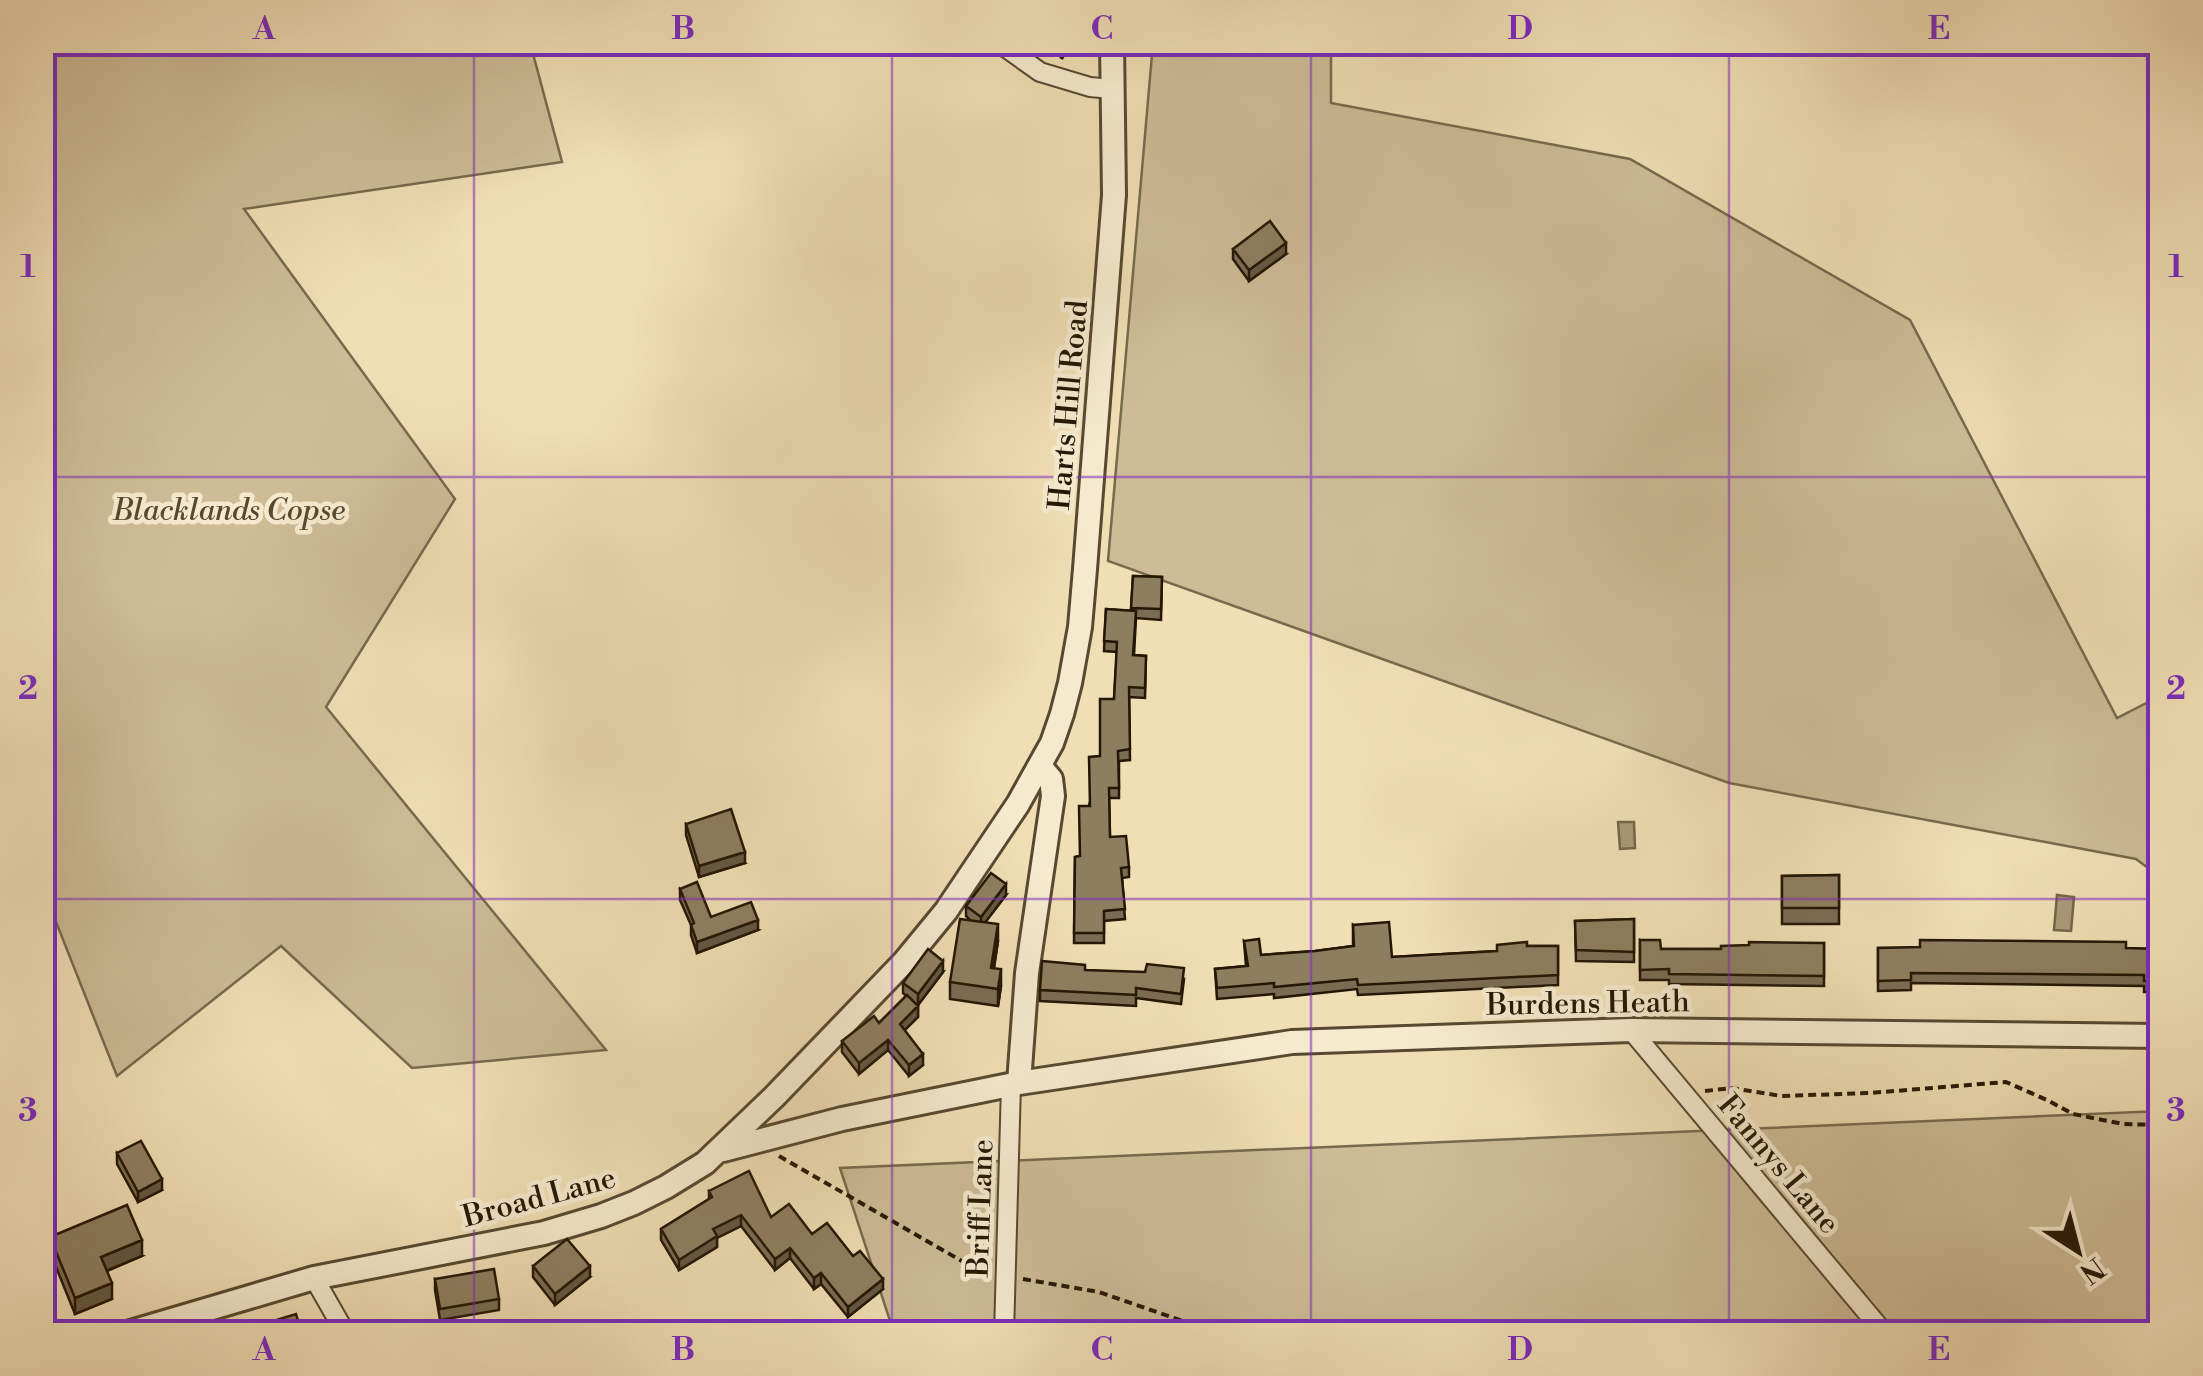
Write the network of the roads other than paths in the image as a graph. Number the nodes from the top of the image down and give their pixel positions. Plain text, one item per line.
1 (998, 42) edge
2 (1112, 42) edge
3 (1112, 89) junction
4 (1040, 766) junction
5 (1631, 1030) junction
6 (2160, 1036) edge
7 (1015, 1084) junction
8 (720, 1150) junction
9 (314, 1278) junction
10 (124, 1334) edge
11 (346, 1334) edge
12 (1004, 1334) edge
13 (1885, 1334) edge

1 - 3 street
2 - 3 street, Harts Hill Road
3 - 4 street, Harts Hill Road
4 - 7 street
4 - 8 street, Harts Hill Road
5 - 6 street, Burdens Heath
5 - 7 street, Burdens Heath
5 - 13 street, Fannys Lane
7 - 8 street, Broad Lane
7 - 12 street, Briff Lane
8 - 9 street, Broad Lane
9 - 10 street, Broad Lane
9 - 11 street

